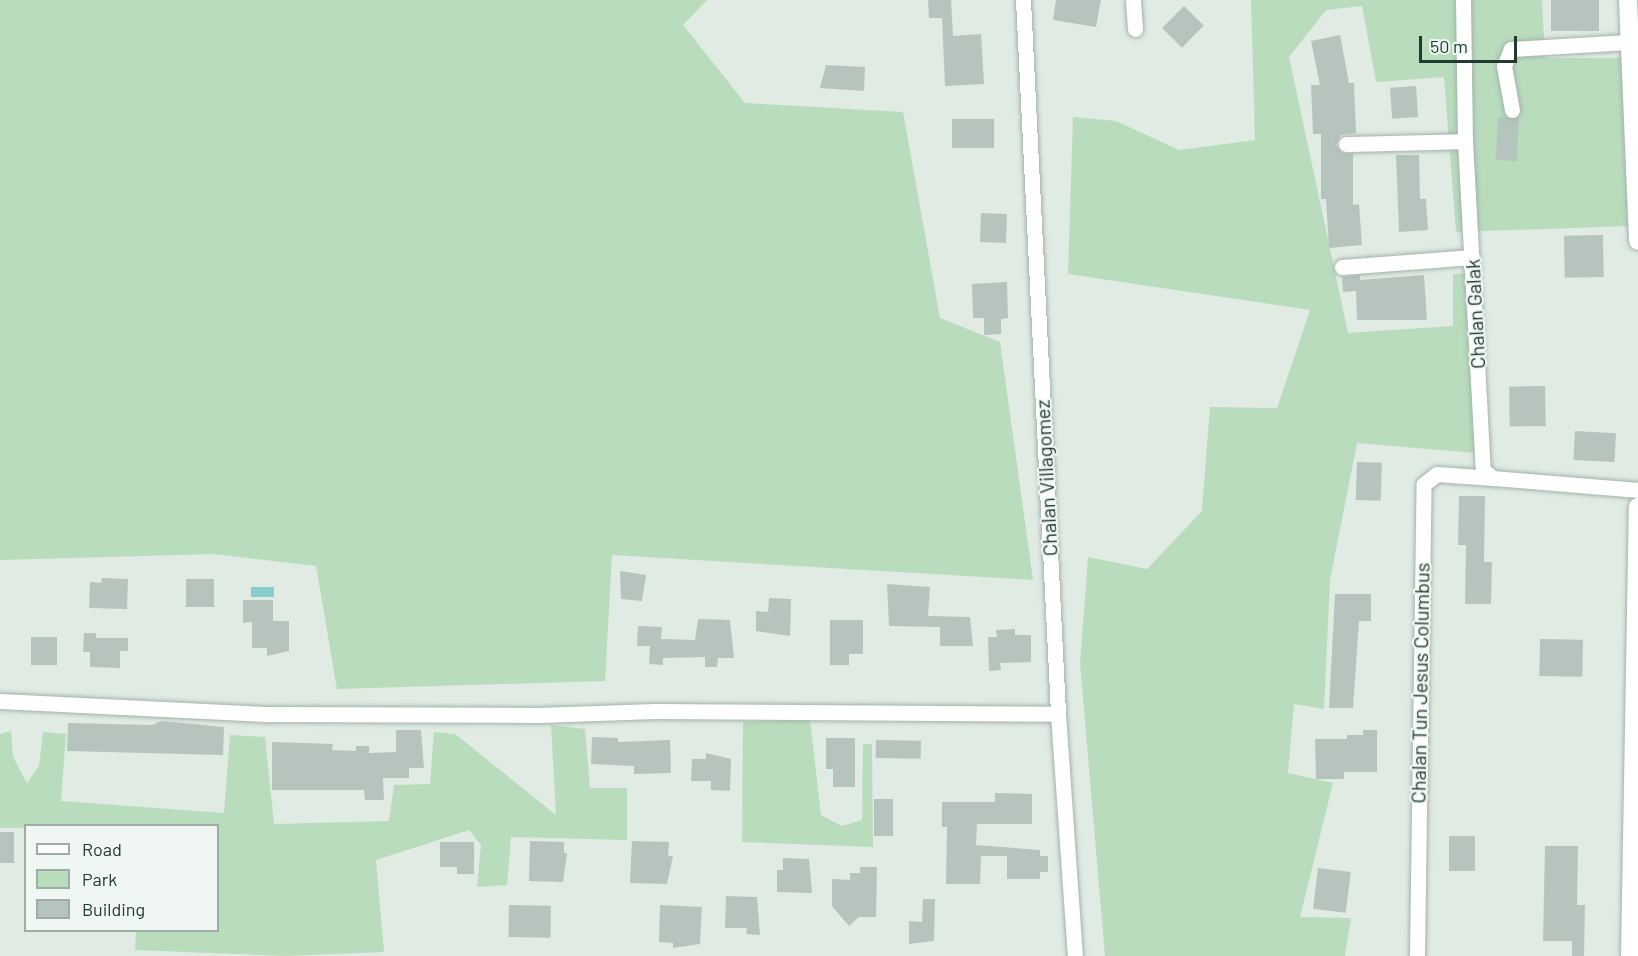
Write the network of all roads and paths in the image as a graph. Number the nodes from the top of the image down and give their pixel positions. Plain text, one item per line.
1 (1023, 0) edge
2 (1133, 0) edge
3 (1462, 0) edge
4 (1628, 0) edge
5 (1135, 29) dead end
6 (1629, 42) junction
7 (1512, 110) dead end
8 (1465, 141) junction
9 (1346, 144) dead end
10 (1637, 208) edge
11 (1638, 241) edge
12 (1472, 257) junction
13 (1342, 267) dead end
14 (1493, 478) junction
15 (1638, 490) edge
16 (1638, 507) edge
17 (0, 701) edge
18 (1058, 714) junction
19 (1635, 835) edge
20 (1075, 956) edge
21 (1417, 956) edge
22 (1630, 956) edge

1 - 18 street, Chalan Villagomez
2 - 5 street
3 - 8 street, Chalan Galak
4 - 6 main road
6 - 7 street
6 - 10 main road
8 - 9 street
8 - 12 street, Chalan Galak
10 - 11 main road
12 - 13 street
12 - 14 street, Chalan Galak
14 - 15 street
14 - 21 street, Chalan Tun Jesus Columbus
16 - 19 main road
17 - 18 street
18 - 20 street, Chalan Villagomez
19 - 22 main road

